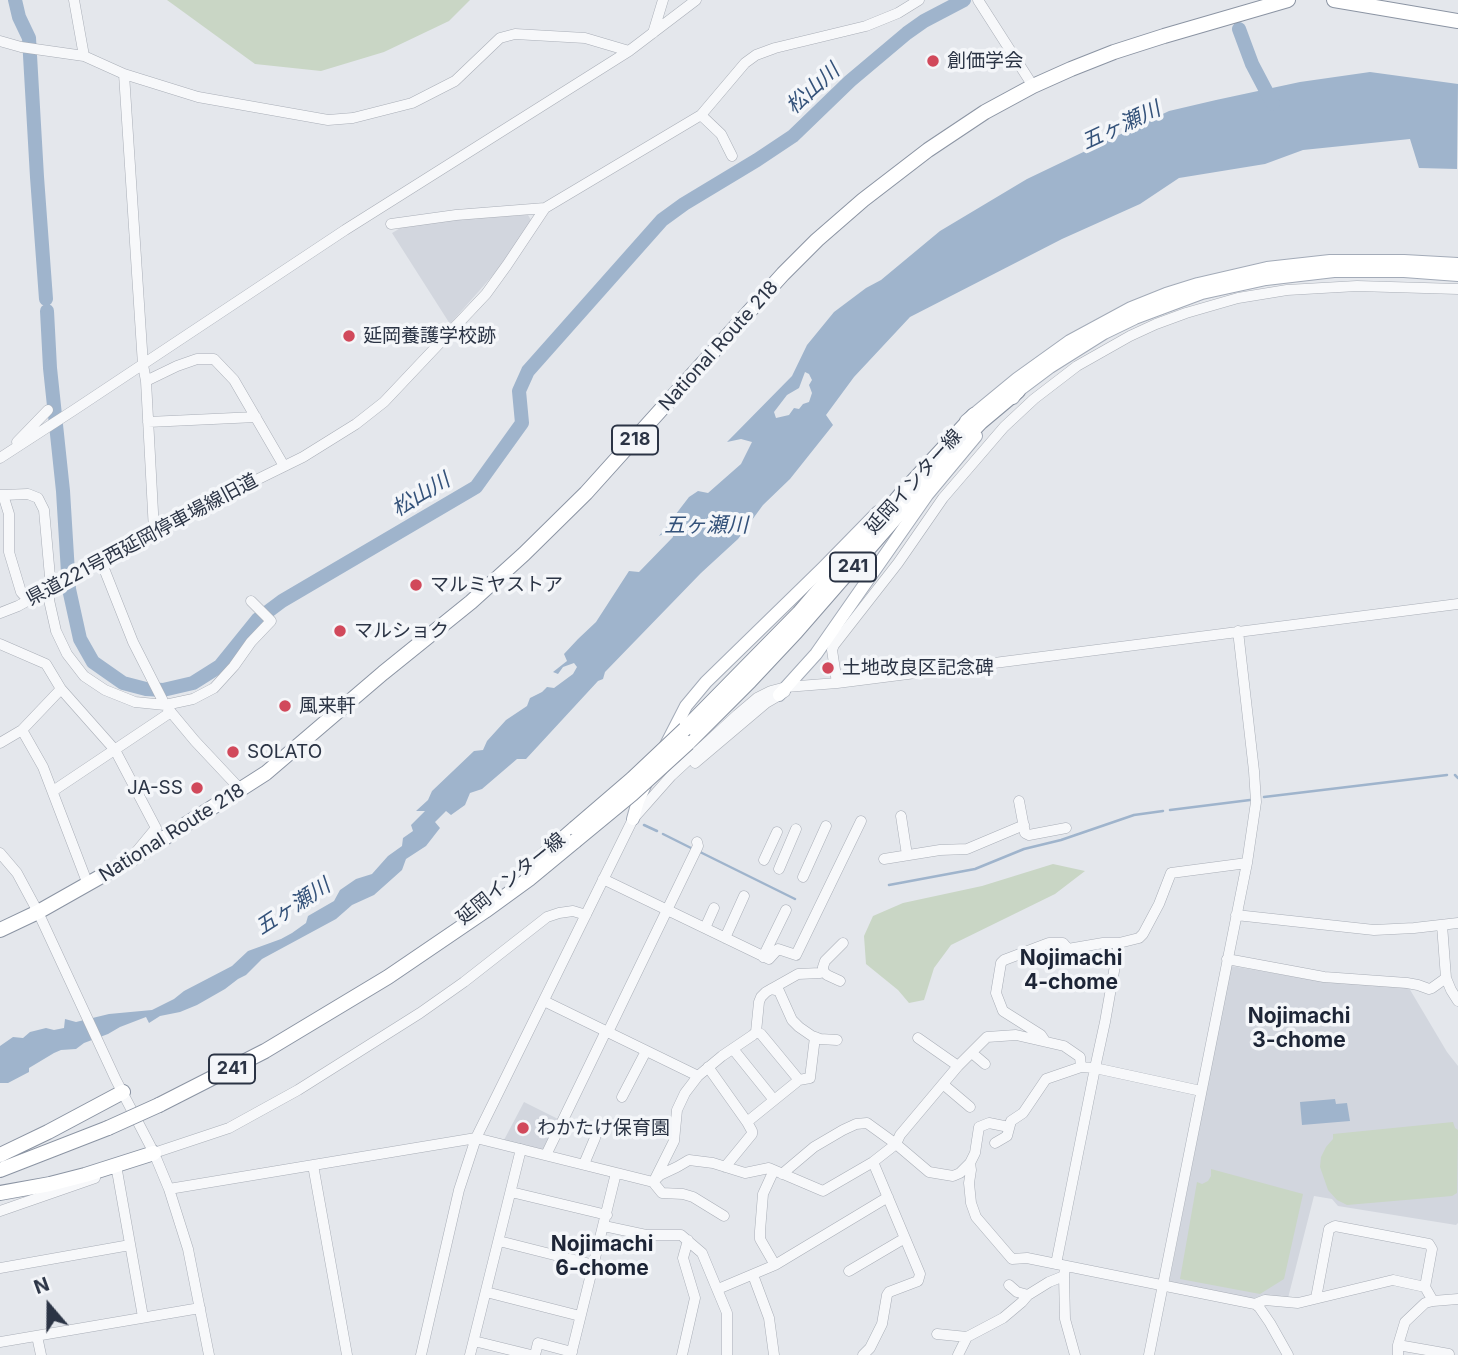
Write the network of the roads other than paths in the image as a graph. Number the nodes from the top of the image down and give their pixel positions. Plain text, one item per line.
1 (75, 0) edge
2 (663, 0) edge
3 (696, 0) edge
4 (919, 0) edge
5 (1287, 0) edge
6 (1334, 0) edge
7 (979, 2) edge
8 (1458, 21) edge
9 (653, 33) junction
10 (0, 41) edge
11 (629, 51) junction
12 (84, 56) junction
13 (124, 74) junction
14 (1033, 86) junction
15 (701, 115) junction
16 (732, 156) dead end
17 (545, 208) junction
18 (391, 224) dead end
19 (1458, 264) edge
20 (1458, 275) edge
21 (1458, 289) edge
22 (143, 365) junction
23 (146, 381) junction
24 (1018, 391) junction
25 (48, 410) dead end
26 (974, 415) junction
27 (256, 417) junction
28 (148, 422) junction
29 (3, 456) edge
30 (284, 466) junction
31 (1, 495) edge
32 (154, 531) junction
33 (101, 561) junction
34 (51, 588) junction
35 (29, 601) junction
36 (251, 601) dead end
37 (1458, 604) edge
38 (0, 613) edge
39 (1238, 631) junction
40 (0, 644) edge
41 (836, 683) junction
42 (61, 689) junction
43 (783, 691) junction
44 (167, 707) junction
45 (23, 730) junction
46 (686, 736) junction
47 (0, 743) edge
48 (115, 750) junction
49 (241, 790) junction
50 (53, 791) junction
51 (1019, 801) dead end
52 (901, 816) dead end
53 (633, 819) junction
54 (861, 821) dead end
55 (1024, 825) junction
56 (826, 826) dead end
57 (1066, 828) dead end
58 (796, 829) dead end
59 (777, 832) dead end
60 (697, 842) dead end
61 (0, 853) edge
62 (907, 855) junction
63 (884, 859) dead end
64 (130, 860) junction
65 (765, 860) dead end
66 (1247, 863) junction
67 (779, 869) dead end
68 (803, 877) dead end
69 (603, 879) junction
70 (89, 884) junction
71 (744, 896) dead end
72 (714, 908) dead end
73 (666, 909) junction
74 (786, 910) dead end
75 (586, 915) junction
76 (1236, 915) junction
77 (40, 918) junction
78 (1458, 923) edge
79 (1442, 925) junction
80 (705, 928) junction
81 (0, 930) edge
82 (724, 938) junction
83 (843, 943) dead end
84 (1119, 943) junction
85 (796, 955) junction
86 (763, 957) junction
87 (1227, 959) junction
88 (823, 971) junction
89 (798, 974) junction
90 (1446, 978) junction
91 (840, 981) dead end
92 (771, 989) junction
93 (544, 1001) junction
94 (1458, 1001) edge
95 (607, 1032) junction
96 (756, 1032) junction
97 (815, 1037) junction
98 (918, 1038) dead end
99 (837, 1040) dead end
100 (1045, 1042) junction
101 (733, 1049) junction
102 (646, 1051) junction
103 (972, 1053) junction
104 (985, 1064) dead end
105 (958, 1066) junction
106 (708, 1067) junction
107 (1081, 1067) junction
108 (1095, 1068) junction
109 (698, 1076) junction
110 (799, 1080) junction
111 (944, 1085) junction
112 (120, 1086) junction
113 (1201, 1091) junction
114 (622, 1097) dead end
115 (774, 1100) junction
116 (970, 1107) dead end
117 (747, 1122) junction
118 (1009, 1127) junction
119 (476, 1138) junction
120 (596, 1138) dead end
121 (995, 1143) dead end
122 (897, 1144) junction
123 (522, 1149) junction
124 (154, 1153) junction
125 (0, 1155) edge
126 (546, 1155) junction
127 (873, 1162) junction
128 (970, 1163) junction
129 (584, 1164) junction
130 (116, 1165) junction
131 (313, 1165) junction
132 (725, 1167) junction
133 (0, 1170) edge
134 (616, 1172) junction
135 (778, 1172) junction
136 (653, 1182) junction
137 (169, 1189) junction
138 (511, 1192) junction
139 (0, 1193) edge
140 (888, 1197) junction
141 (0, 1211) edge
142 (607, 1215) junction
143 (724, 1216) dead end
144 (604, 1226) junction
145 (905, 1238) junction
146 (688, 1240) junction
147 (499, 1241) junction
148 (130, 1245) junction
149 (594, 1265) junction
150 (775, 1265) junction
151 (0, 1268) edge
152 (1062, 1269) junction
153 (849, 1271) dead end
154 (753, 1275) junction
155 (1009, 1285) dead end
156 (1163, 1285) junction
157 (1425, 1287) junction
158 (718, 1289) junction
159 (486, 1292) junction
160 (1028, 1295) junction
161 (1317, 1298) junction
162 (1458, 1298) edge
163 (1433, 1301) junction
164 (1255, 1304) junction
165 (200, 1308) junction
166 (580, 1316) junction
167 (143, 1317) junction
168 (937, 1334) dead end
169 (37, 1336) junction
170 (967, 1337) junction
171 (474, 1341) junction
172 (0, 1342) edge
173 (1398, 1350) edge
174 (571, 1353) edge
175 (1449, 1354) edge
176 (41, 1355) edge
177 (209, 1355) edge
178 (347, 1355) edge
179 (421, 1355) edge
180 (470, 1355) edge
181 (533, 1355) edge
182 (682, 1355) edge
183 (727, 1355) edge
184 (774, 1355) edge
185 (863, 1355) edge
186 (958, 1355) edge
187 (1075, 1355) edge
188 (1149, 1355) edge
189 (1288, 1355) edge

1 - 12 street
2 - 9 street
3 - 9 street
4 - 15 street
5 - 14 highway, National Route 218 / 218
6 - 8 highway
7 - 14 street
9 - 11 street
10 - 12 street
11 - 13 street
11 - 22 street
12 - 13 street
13 - 22 street
14 - 49 highway, National Route 218 / 218
15 - 16 street
15 - 17 street
17 - 18 street
17 - 30 street, 県道221号西延岡停車場線旧道
19 - 26 main road, 延岡インター線 / 241
20 - 24 main road, 延岡インター線 / 241
21 - 41 street
22 - 23 street
22 - 29 street
23 - 27 street
23 - 28 street
24 - 43 main road, 241
24 - 46 highway, 延岡インター線 / 241
25 - 29 street
26 - 46 highway, 延岡インター線 / 241
26 - 53 main road, 241
27 - 28 street
27 - 30 street
28 - 32 street
30 - 32 street, 県道221号西延岡停車場線旧道
31 - 34 street
31 - 35 street
32 - 33 street, 県道221号西延岡停車場線旧道
33 - 34 street, 県道221号西延岡停車場線旧道
33 - 44 street
34 - 35 street, 県道221号西延岡停車場線旧道
34 - 44 street
35 - 38 street, 県道221号西延岡停車場線旧道
36 - 44 street
37 - 39 street
39 - 41 street
39 - 66 street
40 - 42 street
41 - 43 street
42 - 45 street
42 - 48 street
43 - 53 street
44 - 48 street
44 - 49 street
45 - 47 street
45 - 50 street
46 - 133 highway, 延岡インター線 / 241, bridge
48 - 50 street
48 - 64 street
49 - 64 highway, National Route 218 / 218
50 - 70 street
51 - 55 street
52 - 62 street
53 - 69 street
54 - 85 street
55 - 57 street
55 - 62 street
56 - 68 street
58 - 67 street
59 - 65 street
60 - 73 street
61 - 77 street
62 - 63 street
64 - 70 highway, National Route 218 / 218
66 - 76 street
66 - 84 street
69 - 73 street
69 - 75 street
70 - 77 highway, National Route 218 / 218
71 - 82 street
72 - 80 street
73 - 80 street
73 - 95 street
74 - 86 street
75 - 93 street
75 - 124 street
76 - 79 street
76 - 87 street
77 - 81 highway, National Route 218 / 218
77 - 112 street
78 - 79 street
79 - 90 street
80 - 82 street
82 - 86 street
83 - 88 street
84 - 100 street
84 - 108 street
85 - 86 street
85 - 89 street
87 - 90 street
87 - 113 street
88 - 89 street
88 - 91 street
89 - 92 street
90 - 94 street
92 - 96 street
92 - 97 street
93 - 95 street
93 - 119 street
95 - 102 street
95 - 126 street
96 - 101 street
96 - 110 street
97 - 99 street
97 - 110 street
98 - 105 street
100 - 103 street
100 - 107 street
101 - 106 street
101 - 115 street
102 - 109 street
102 - 114 street
103 - 104 street
103 - 105 street
105 - 111 street
106 - 109 street
106 - 117 street
107 - 108 street
107 - 118 street
108 - 113 street
108 - 152 street
109 - 136 street
110 - 115 street
111 - 116 street
111 - 122 street
112 - 124 street
112 - 125 highway
113 - 156 street
115 - 117 street
117 - 132 street
118 - 121 street
118 - 128 street
119 - 123 street
119 - 131 street
119 - 179 street
120 - 129 street
122 - 127 street
122 - 128 street
122 - 135 street
123 - 126 street
123 - 138 street
124 - 130 highway
124 - 137 street
126 - 129 street
127 - 135 street
127 - 140 street
128 - 152 street
129 - 134 street
130 - 139 highway
130 - 141 street
130 - 148 street
131 - 137 street
131 - 178 street
132 - 135 street
132 - 136 street
134 - 136 street
134 - 142 street
135 - 150 street
136 - 143 street
137 - 165 street
138 - 142 street
138 - 147 street
140 - 145 street
140 - 150 street
142 - 144 street
144 - 146 street
144 - 149 street
145 - 153 street
145 - 185 street
146 - 158 street
146 - 182 street
147 - 149 street
147 - 159 street
148 - 151 street
148 - 167 street
149 - 166 street
150 - 154 street
152 - 156 street
152 - 160 street
152 - 187 street
154 - 158 street
154 - 184 street
155 - 160 street
156 - 164 street
156 - 188 street
157 - 161 street
157 - 161 street
157 - 163 street
158 - 183 street
159 - 166 street
159 - 171 street
160 - 170 street
161 - 164 street
162 - 163 street
163 - 173 street
164 - 189 street
165 - 167 street
165 - 177 street
166 - 174 street
167 - 169 street
168 - 170 street
169 - 172 street
169 - 176 street
170 - 186 street
171 - 180 street
171 - 181 street
173 - 175 street
174 - 181 street

